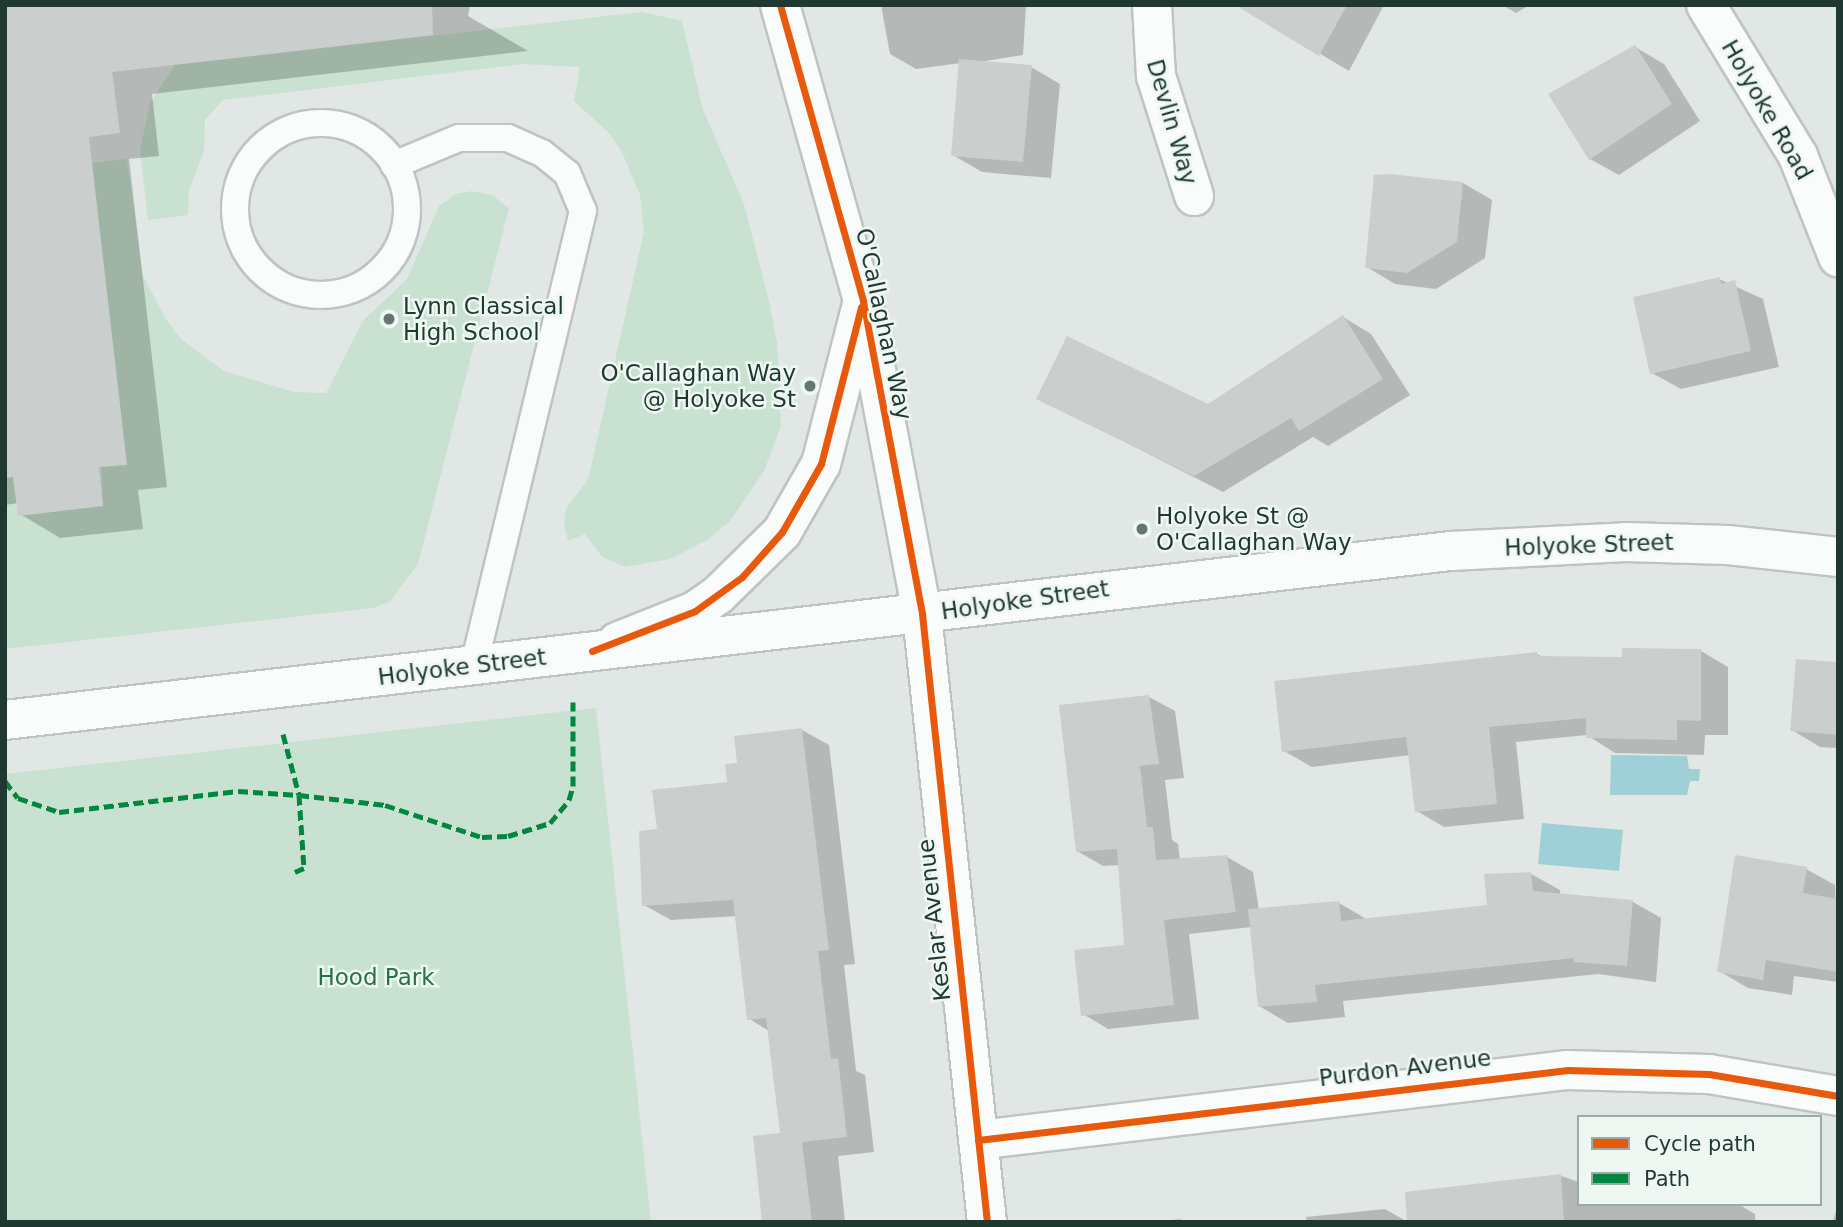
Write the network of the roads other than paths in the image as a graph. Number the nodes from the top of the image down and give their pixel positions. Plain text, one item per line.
1 (780, 5) edge
2 (1152, 5) edge
3 (1706, 5) edge
4 (394, 165) junction
5 (1194, 196) dead end
6 (1838, 257) edge
7 (863, 301) junction
8 (1838, 556) edge
9 (922, 614) junction
10 (592, 652) junction
11 (474, 665) junction
12 (5, 720) edge
13 (1838, 1096) edge
14 (978, 1140) junction
15 (987, 1222) edge

1 - 7 street, O'Callaghan Way
2 - 5 street, Devlin Way
3 - 6 street, Holyoke Road
4 - 4 lane
4 - 11 lane
7 - 9 street, O'Callaghan Way
7 - 10 street
8 - 9 street, Holyoke Street
9 - 10 street, Holyoke Street
9 - 14 street, Keslar Avenue
10 - 11 street, Holyoke Street
11 - 12 street, Holyoke Street
13 - 14 street, Purdon Avenue
14 - 15 street, Keslar Avenue

